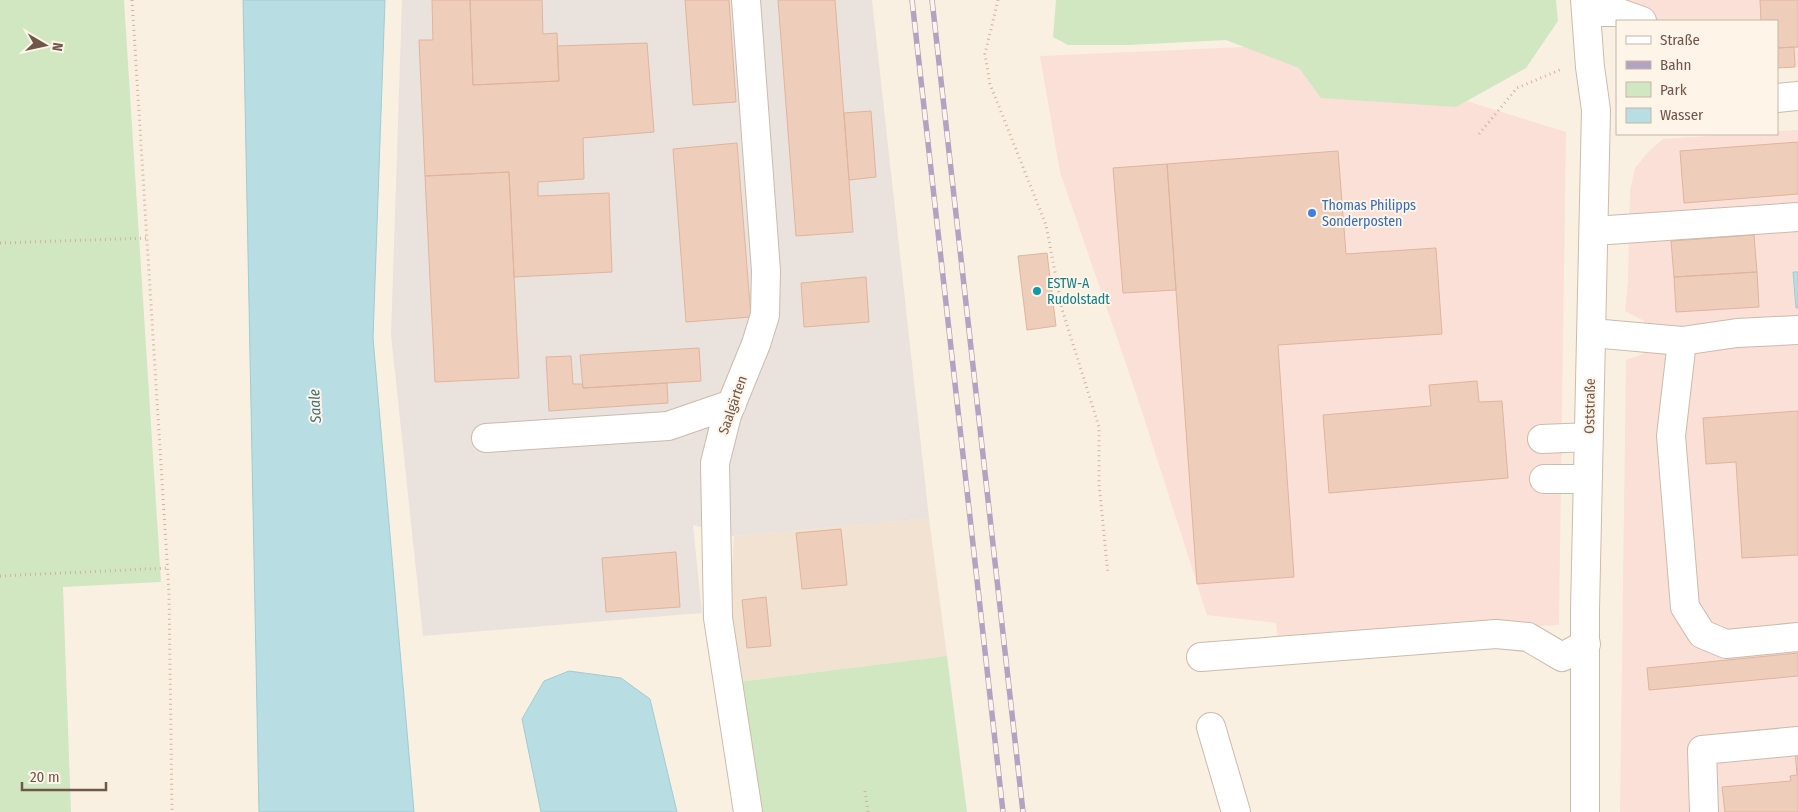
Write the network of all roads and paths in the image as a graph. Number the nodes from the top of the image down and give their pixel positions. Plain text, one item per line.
1 (132, 0) edge
2 (746, 0) edge
3 (998, 0) edge
4 (1585, 6) edge
5 (1639, 20) edge
6 (1590, 67) junction
7 (1798, 96) edge
8 (1778, 98) edge
9 (1607, 110) edge
10 (1479, 134) dead end
11 (1798, 217) edge
12 (1594, 231) junction
13 (147, 238) junction
14 (0, 244) edge
15 (1798, 330) edge
16 (1592, 333) junction
17 (1682, 341) junction
18 (732, 404) junction
19 (1589, 437) junction
20 (486, 438) dead end
21 (1542, 439) dead end
22 (1544, 479) dead end
23 (1588, 479) junction
24 (168, 568) junction
25 (1108, 574) dead end
26 (0, 576) edge
27 (1798, 637) edge
28 (1586, 644) junction
29 (1201, 657) dead end
30 (1211, 727) dead end
31 (1798, 741) edge
32 (865, 791) dead end
33 (172, 812) edge
34 (748, 812) edge
35 (868, 812) edge
36 (1236, 812) edge
37 (1585, 812) edge
38 (1704, 812) edge

1 - 13 path
2 - 18 street, Saalgärten
3 - 25 path
4 - 5 street
4 - 6 street, Oststraße
6 - 9 street, Oststraße
6 - 10 path
7 - 8 street
9 - 12 street, Oststraße
11 - 12 street
12 - 16 street, Oststraße
13 - 14 path
13 - 24 path
15 - 17 street
16 - 17 street
16 - 19 street, Oststraße
17 - 27 street
18 - 20 street
18 - 34 street, Saalgärten
19 - 21 street
19 - 23 street, Oststraße
22 - 23 street
23 - 28 street, Oststraße
24 - 26 path
24 - 33 path
28 - 29 street
28 - 37 street, Oststraße
30 - 36 street
31 - 38 street
32 - 35 path

